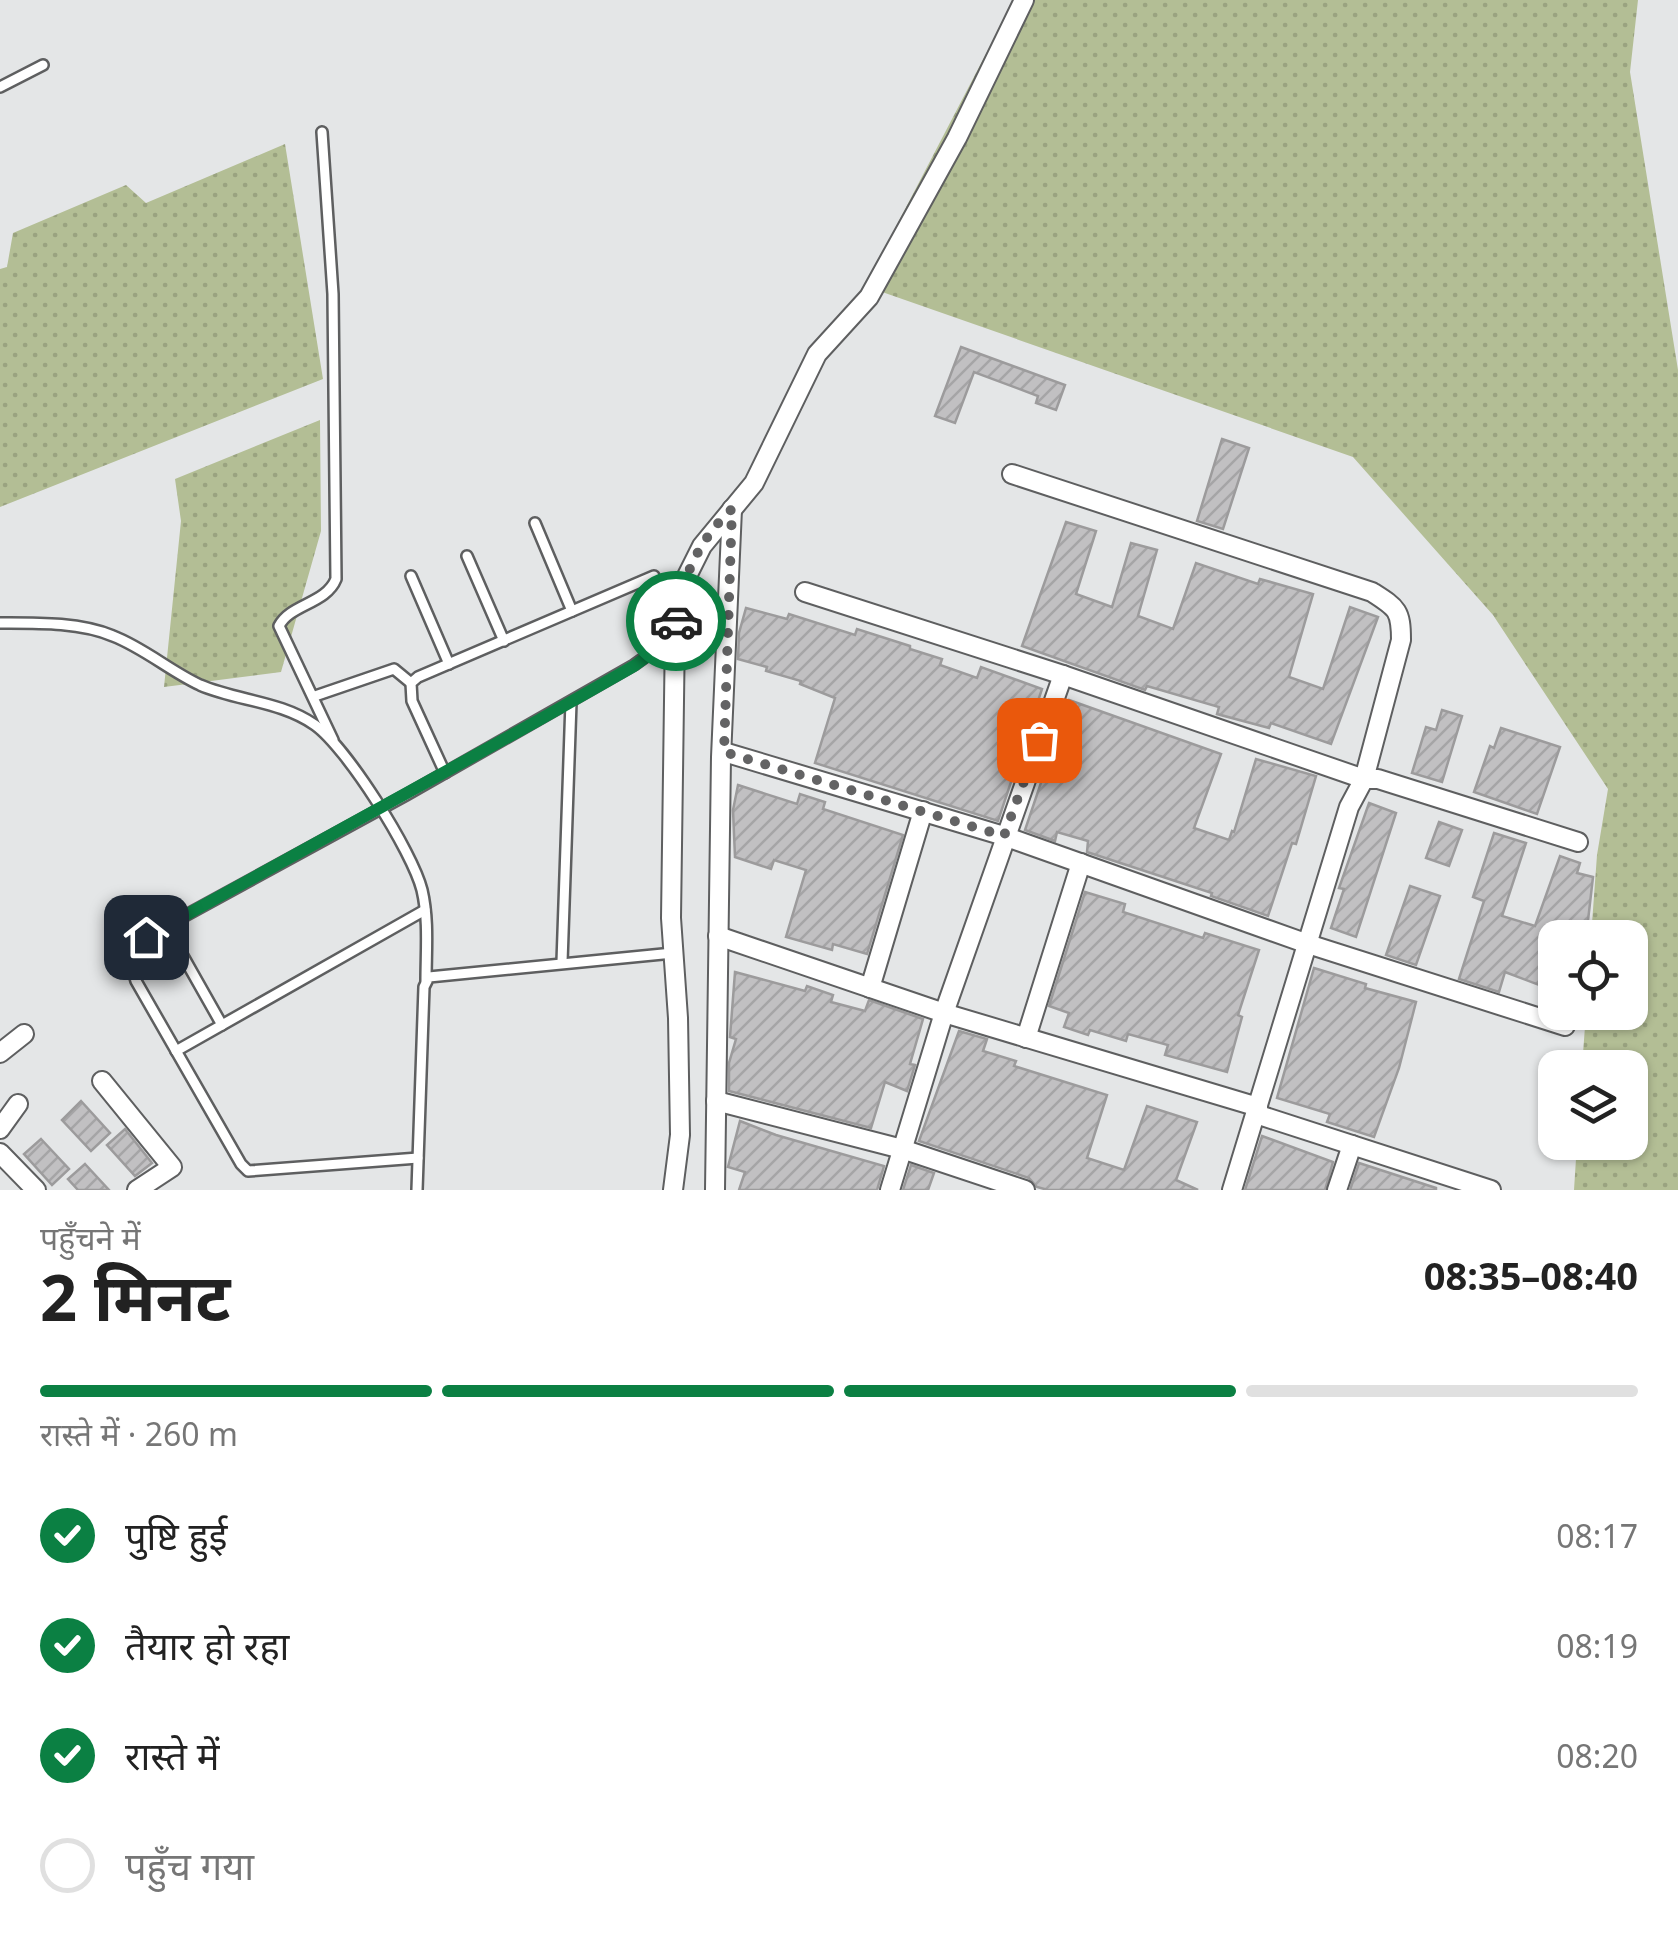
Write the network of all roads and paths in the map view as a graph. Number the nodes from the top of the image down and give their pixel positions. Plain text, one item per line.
1 (1024, 0) edge
2 (43, 65) dead end
3 (0, 87) edge
4 (322, 132) dead end
5 (1012, 474) dead end
6 (732, 509) junction
7 (535, 524) dead end
8 (467, 556) dead end
9 (410, 576) dead end
10 (654, 576) dead end
11 (805, 592) dead end
12 (572, 612) junction
13 (0, 623) edge
14 (675, 636) junction
15 (504, 640) junction
16 (450, 664) junction
17 (1063, 675) junction
18 (411, 684) junction
19 (314, 696) junction
20 (571, 702) junction
21 (332, 740) junction
22 (724, 752) junction
23 (445, 774) junction
24 (1364, 780) junction
25 (380, 810) junction
26 (923, 811) junction
27 (1004, 836) junction
28 (1578, 842) dead end
29 (1081, 863) junction
30 (425, 910) junction
31 (166, 926) junction
32 (718, 936) junction
33 (1308, 944) junction
34 (673, 953) junction
35 (562, 962) junction
36 (426, 982) junction
37 (870, 988) junction
38 (944, 1014) junction
39 (1538, 1017) edge
40 (222, 1025) junction
41 (24, 1034) dead end
42 (1026, 1038) junction
43 (176, 1051) junction
44 (0, 1053) edge
45 (102, 1080) dead end
46 (716, 1101) junction
47 (18, 1104) dead end
48 (1257, 1111) junction
49 (0, 1129) edge
50 (1352, 1145) junction
51 (902, 1149) junction
52 (0, 1152) edge
53 (418, 1158) junction
54 (36, 1190) edge
55 (137, 1190) edge
56 (417, 1190) edge
57 (672, 1190) edge
58 (715, 1190) edge
59 (890, 1190) edge
60 (1025, 1190) edge
61 (1232, 1190) edge
62 (1338, 1190) edge
63 (1491, 1190) edge

1 - 6 street
2 - 3 lane
4 - 19 lane
5 - 24 street
6 - 14 street
6 - 22 street
7 - 12 lane
8 - 15 lane
9 - 16 lane
10 - 12 lane
11 - 17 street
12 - 15 lane
13 - 21 lane
14 - 20 lane
14 - 34 street
15 - 16 lane
16 - 18 lane
17 - 24 street
17 - 27 street
18 - 19 lane
18 - 23 lane
19 - 21 lane
20 - 23 lane
20 - 35 lane
21 - 25 lane
22 - 26 street
22 - 32 street
23 - 25 lane
24 - 28 street
24 - 33 street
25 - 30 lane
25 - 31 lane
26 - 27 street
26 - 37 street
27 - 29 street
27 - 38 street
29 - 33 street
29 - 42 street
30 - 36 lane
30 - 40 lane
31 - 40 lane
31 - 43 lane
32 - 37 street
32 - 46 street
33 - 39 street
33 - 48 street
34 - 35 lane
34 - 57 street
35 - 36 lane
36 - 53 lane
37 - 38 street
38 - 42 street
38 - 51 street
40 - 43 lane
41 - 44 street
42 - 48 street
43 - 53 lane
45 - 55 street
46 - 51 street
46 - 58 street
47 - 49 street
48 - 50 street
48 - 61 street
50 - 62 street
50 - 63 street
51 - 59 street
51 - 60 street
52 - 54 street
53 - 56 lane

